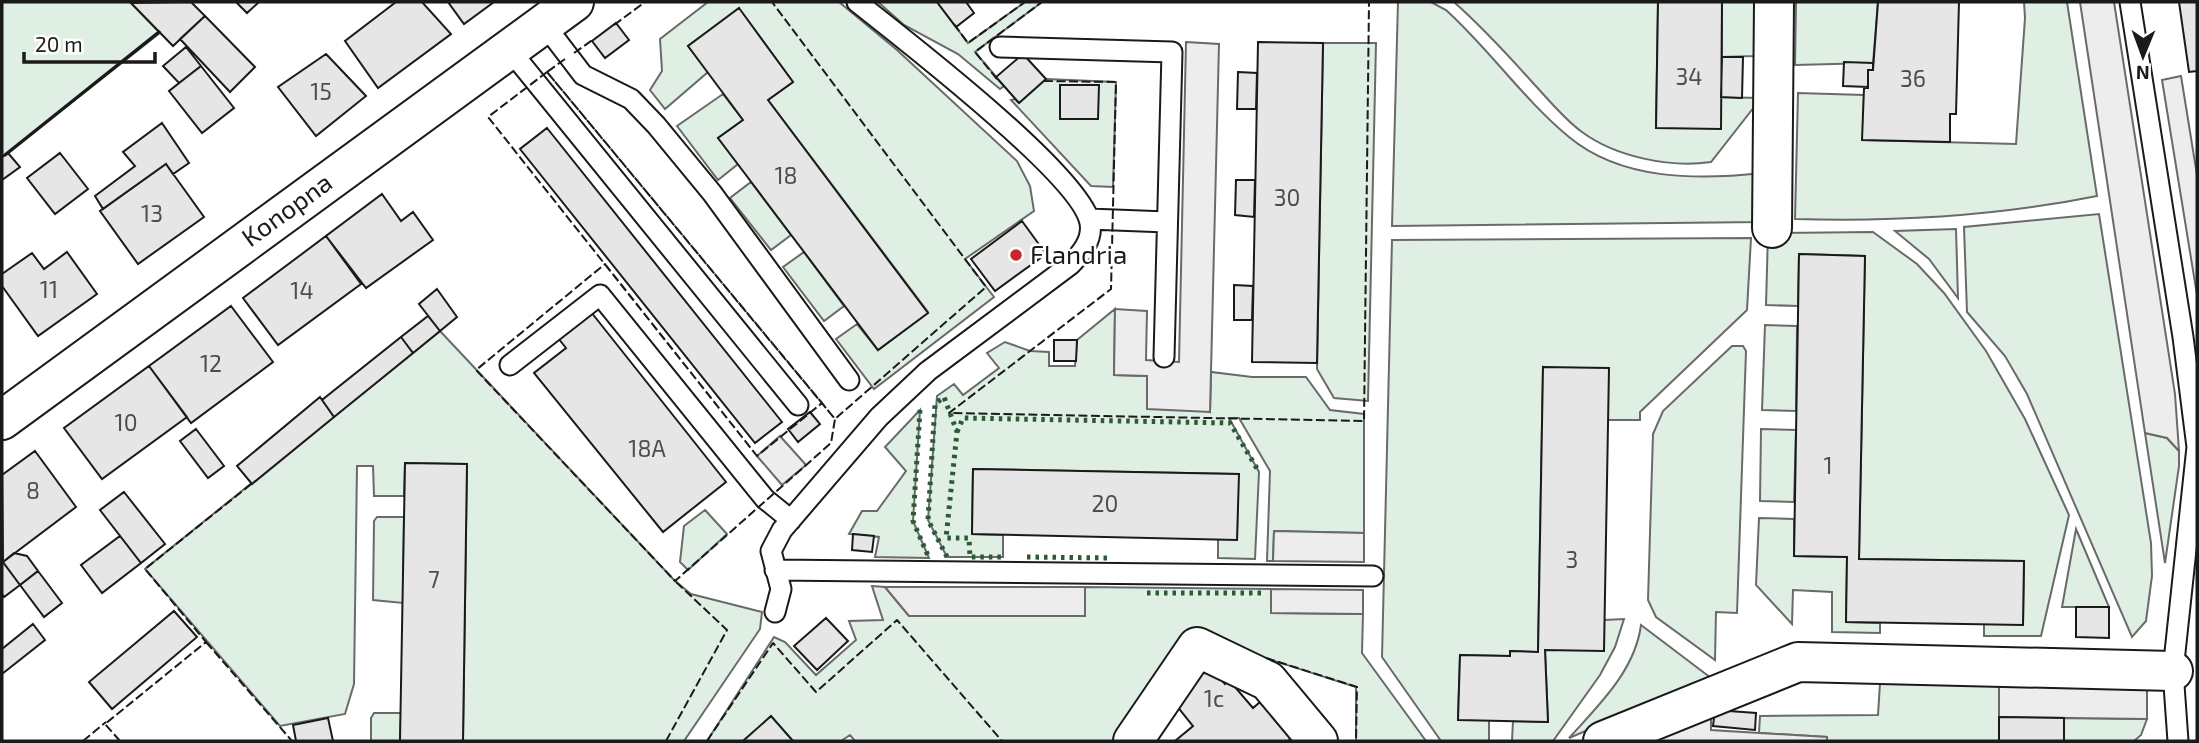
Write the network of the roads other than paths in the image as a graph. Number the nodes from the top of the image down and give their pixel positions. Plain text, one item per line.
1 (573, 2) edge
2 (857, 2) edge
3 (1774, 2) edge
4 (2130, 2) edge
5 (544, 24) junction
6 (1000, 47) dead end
7 (509, 49) junction
8 (1089, 219) junction
9 (1167, 222) junction
10 (1772, 228) dead end
11 (1164, 357) dead end
12 (510, 365) dead end
13 (849, 380) dead end
14 (798, 405) dead end
15 (2, 420) edge
16 (791, 520) junction
17 (775, 570) junction
18 (1373, 576) dead end
19 (775, 612) dead end
20 (2173, 671) junction
21 (1133, 741) edge
22 (1318, 741) edge
23 (1603, 741) edge
24 (2178, 741) edge

1 - 5 street, Konopna
2 - 8 lane
3 - 10 street
4 - 20 lane
5 - 7 street, Konopna
5 - 13 lane
6 - 9 lane
7 - 14 lane
7 - 15 street, Konopna
8 - 9 lane
8 - 16 lane
9 - 11 lane
12 - 16 lane
16 - 17 lane
17 - 18 lane
17 - 19 lane
20 - 23 street
20 - 24 lane
21 - 22 street

